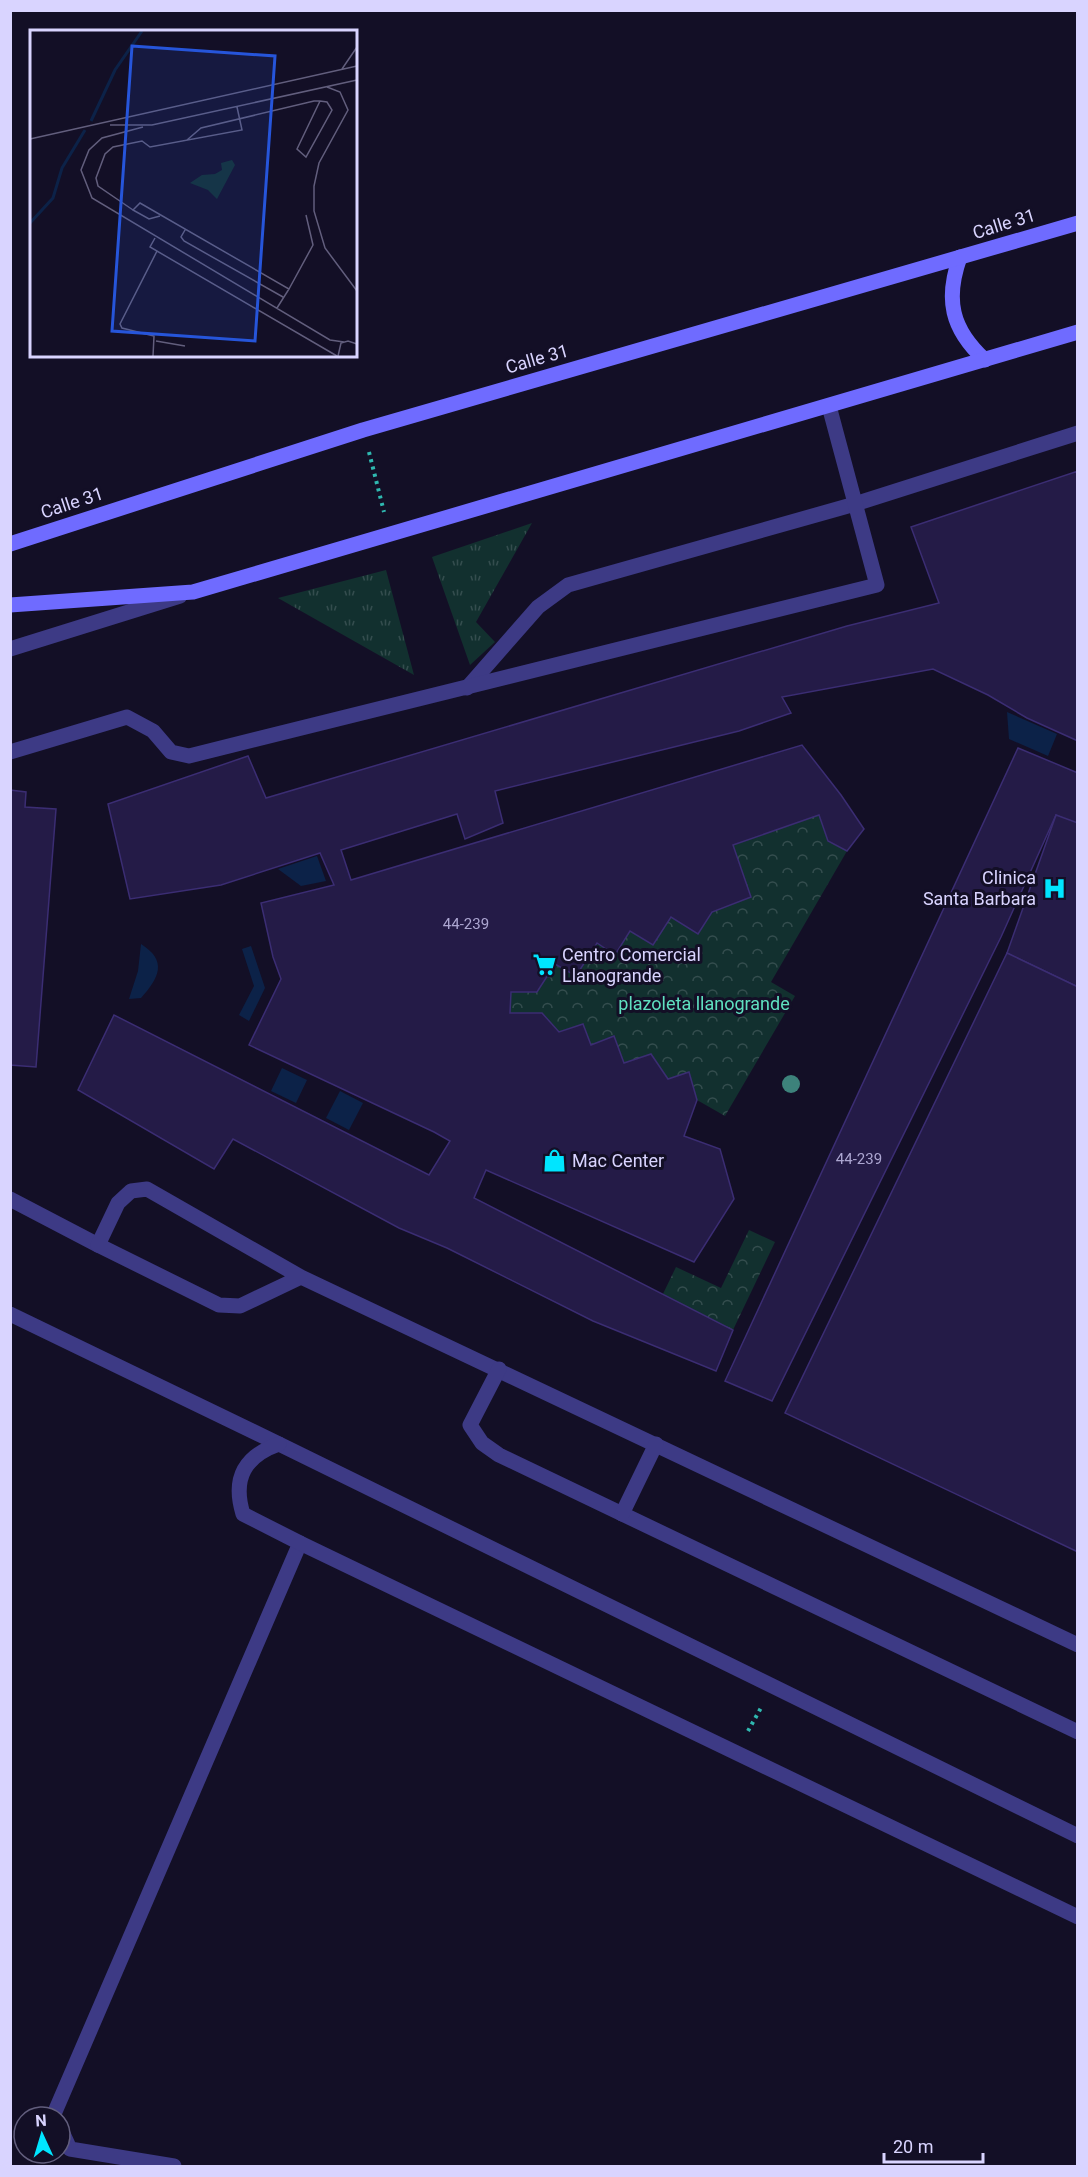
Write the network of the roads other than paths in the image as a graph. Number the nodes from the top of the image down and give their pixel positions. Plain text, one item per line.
1 (1077, 222) edge
2 (960, 257) junction
3 (1077, 332) edge
4 (985, 360) junction
5 (829, 406) junction
6 (1077, 433) edge
7 (855, 504) junction
8 (10, 544) edge
9 (193, 592) junction
10 (10, 605) edge
11 (10, 649) edge
12 (467, 688) junction
13 (10, 752) edge
14 (10, 1199) edge
15 (98, 1245) junction
16 (301, 1277) junction
17 (10, 1314) edge
18 (499, 1369) junction
19 (279, 1443) junction
20 (656, 1444) junction
21 (622, 1514) junction
22 (300, 1543) junction
23 (1077, 1645) edge
24 (1077, 1732) edge
25 (1077, 1836) edge
26 (1077, 1917) edge
27 (58, 2105) edge
28 (72, 2149) edge
29 (174, 2166) edge

1 - 2 main road, Calle 31
2 - 4 main road
2 - 8 main road, Calle 31
3 - 4 main road
4 - 5 main road
5 - 7 street
5 - 9 main road
6 - 7 street
7 - 12 street
7 - 12 street
9 - 10 main road
9 - 11 street
12 - 13 street
14 - 15 street
15 - 16 street
15 - 16 street
16 - 18 street
17 - 19 street
18 - 20 street
18 - 21 street
19 - 22 street
19 - 25 street
20 - 21 street
20 - 23 street
21 - 24 street
22 - 26 street
22 - 27 street
28 - 29 street

